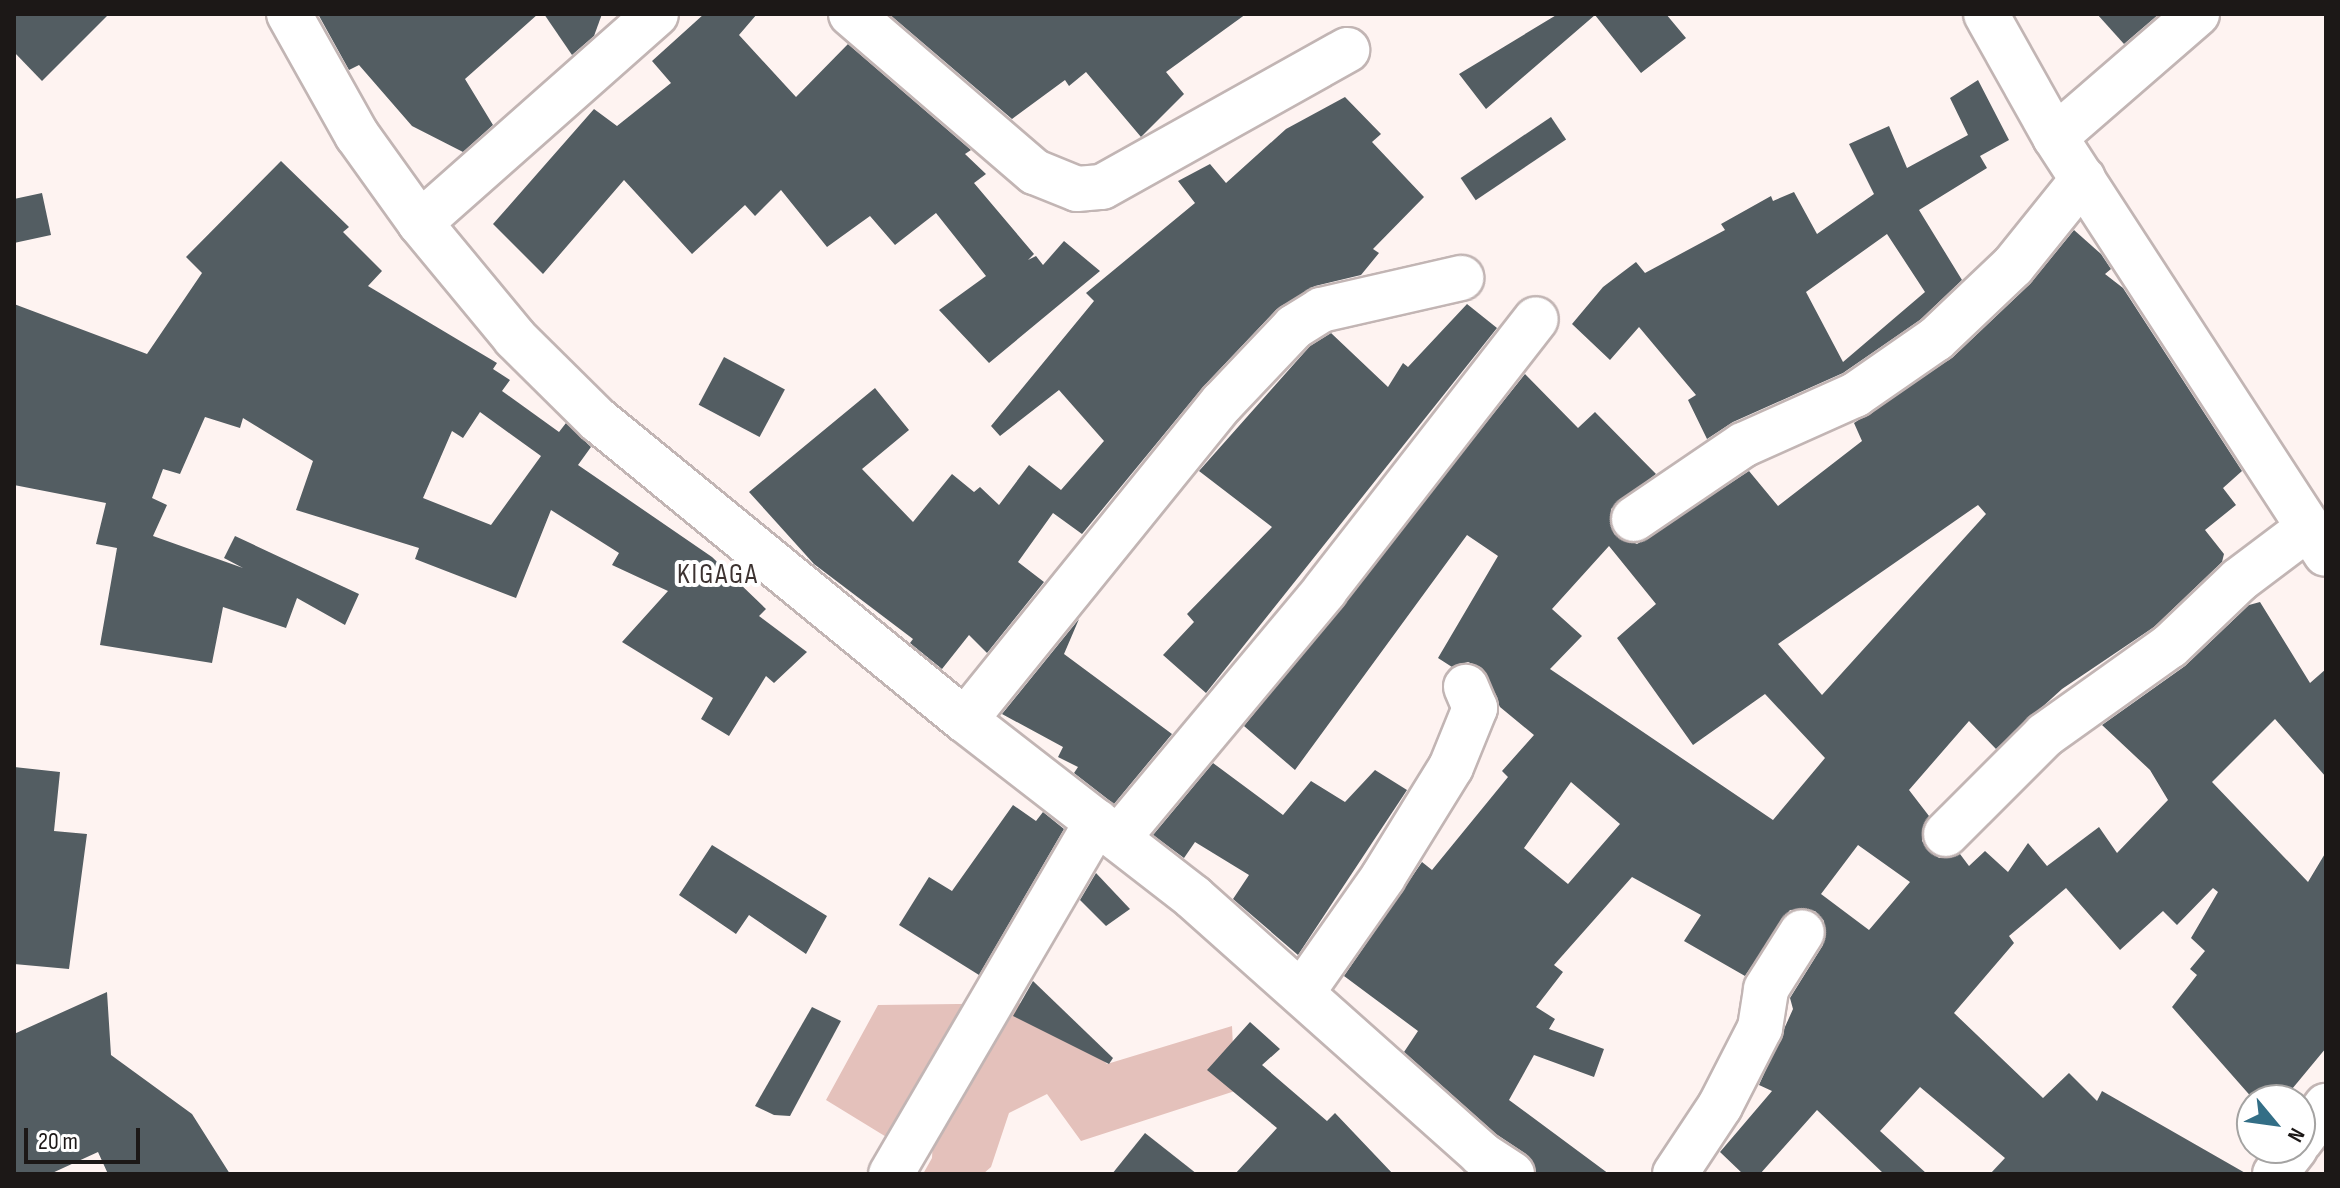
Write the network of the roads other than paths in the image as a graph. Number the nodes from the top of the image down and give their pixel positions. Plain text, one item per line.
1 (289, 14) edge
2 (656, 14) edge
3 (851, 14) edge
4 (1986, 14) edge
5 (2197, 14) edge
6 (1347, 50) dead end
7 (2055, 137) junction
8 (2083, 179) junction
9 (420, 223) junction
10 (1461, 278) dead end
11 (1536, 319) dead end
12 (1634, 519) dead end
13 (2317, 541) edge
14 (1466, 687) dead end
15 (965, 720) junction
16 (1108, 830) junction
17 (1946, 834) dead end
18 (1802, 932) dead end
19 (1303, 991) junction
20 (891, 1174) edge
21 (1512, 1174) edge
22 (1675, 1174) edge

1 - 9 street
2 - 9 street
3 - 6 street
4 - 7 street
5 - 7 street
7 - 8 street
8 - 12 street
8 - 13 street
9 - 15 street
10 - 15 street
11 - 16 street
13 - 17 street
14 - 19 street
15 - 16 street
16 - 19 street
16 - 20 street
18 - 22 street
19 - 21 street

